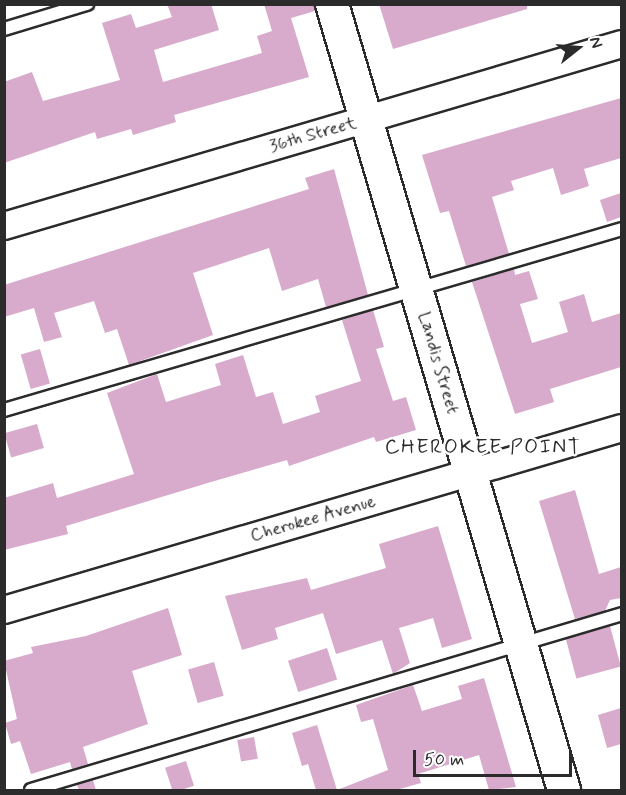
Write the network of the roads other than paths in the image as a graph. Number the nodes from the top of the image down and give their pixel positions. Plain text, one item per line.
1 (87, 4) edge
2 (332, 4) edge
3 (4, 29) edge
4 (621, 44) edge
5 (366, 119) junction
6 (4, 225) edge
7 (621, 229) edge
8 (416, 289) junction
9 (4, 410) edge
10 (621, 428) edge
11 (470, 472) junction
12 (4, 610) edge
13 (621, 614) edge
14 (520, 642) junction
15 (31, 790) edge
16 (564, 790) edge

1 - 3 lane
2 - 5 street, Landis Street
4 - 5 street, 36th Street
5 - 6 street, 36th Street
5 - 8 street, Landis Street
7 - 8 lane
8 - 9 lane
8 - 11 street, Landis Street
10 - 11 street, Cherokee Avenue
11 - 12 street, Cherokee Avenue
11 - 14 street, Landis Street
13 - 14 lane
14 - 15 lane
14 - 16 street, Landis Street

